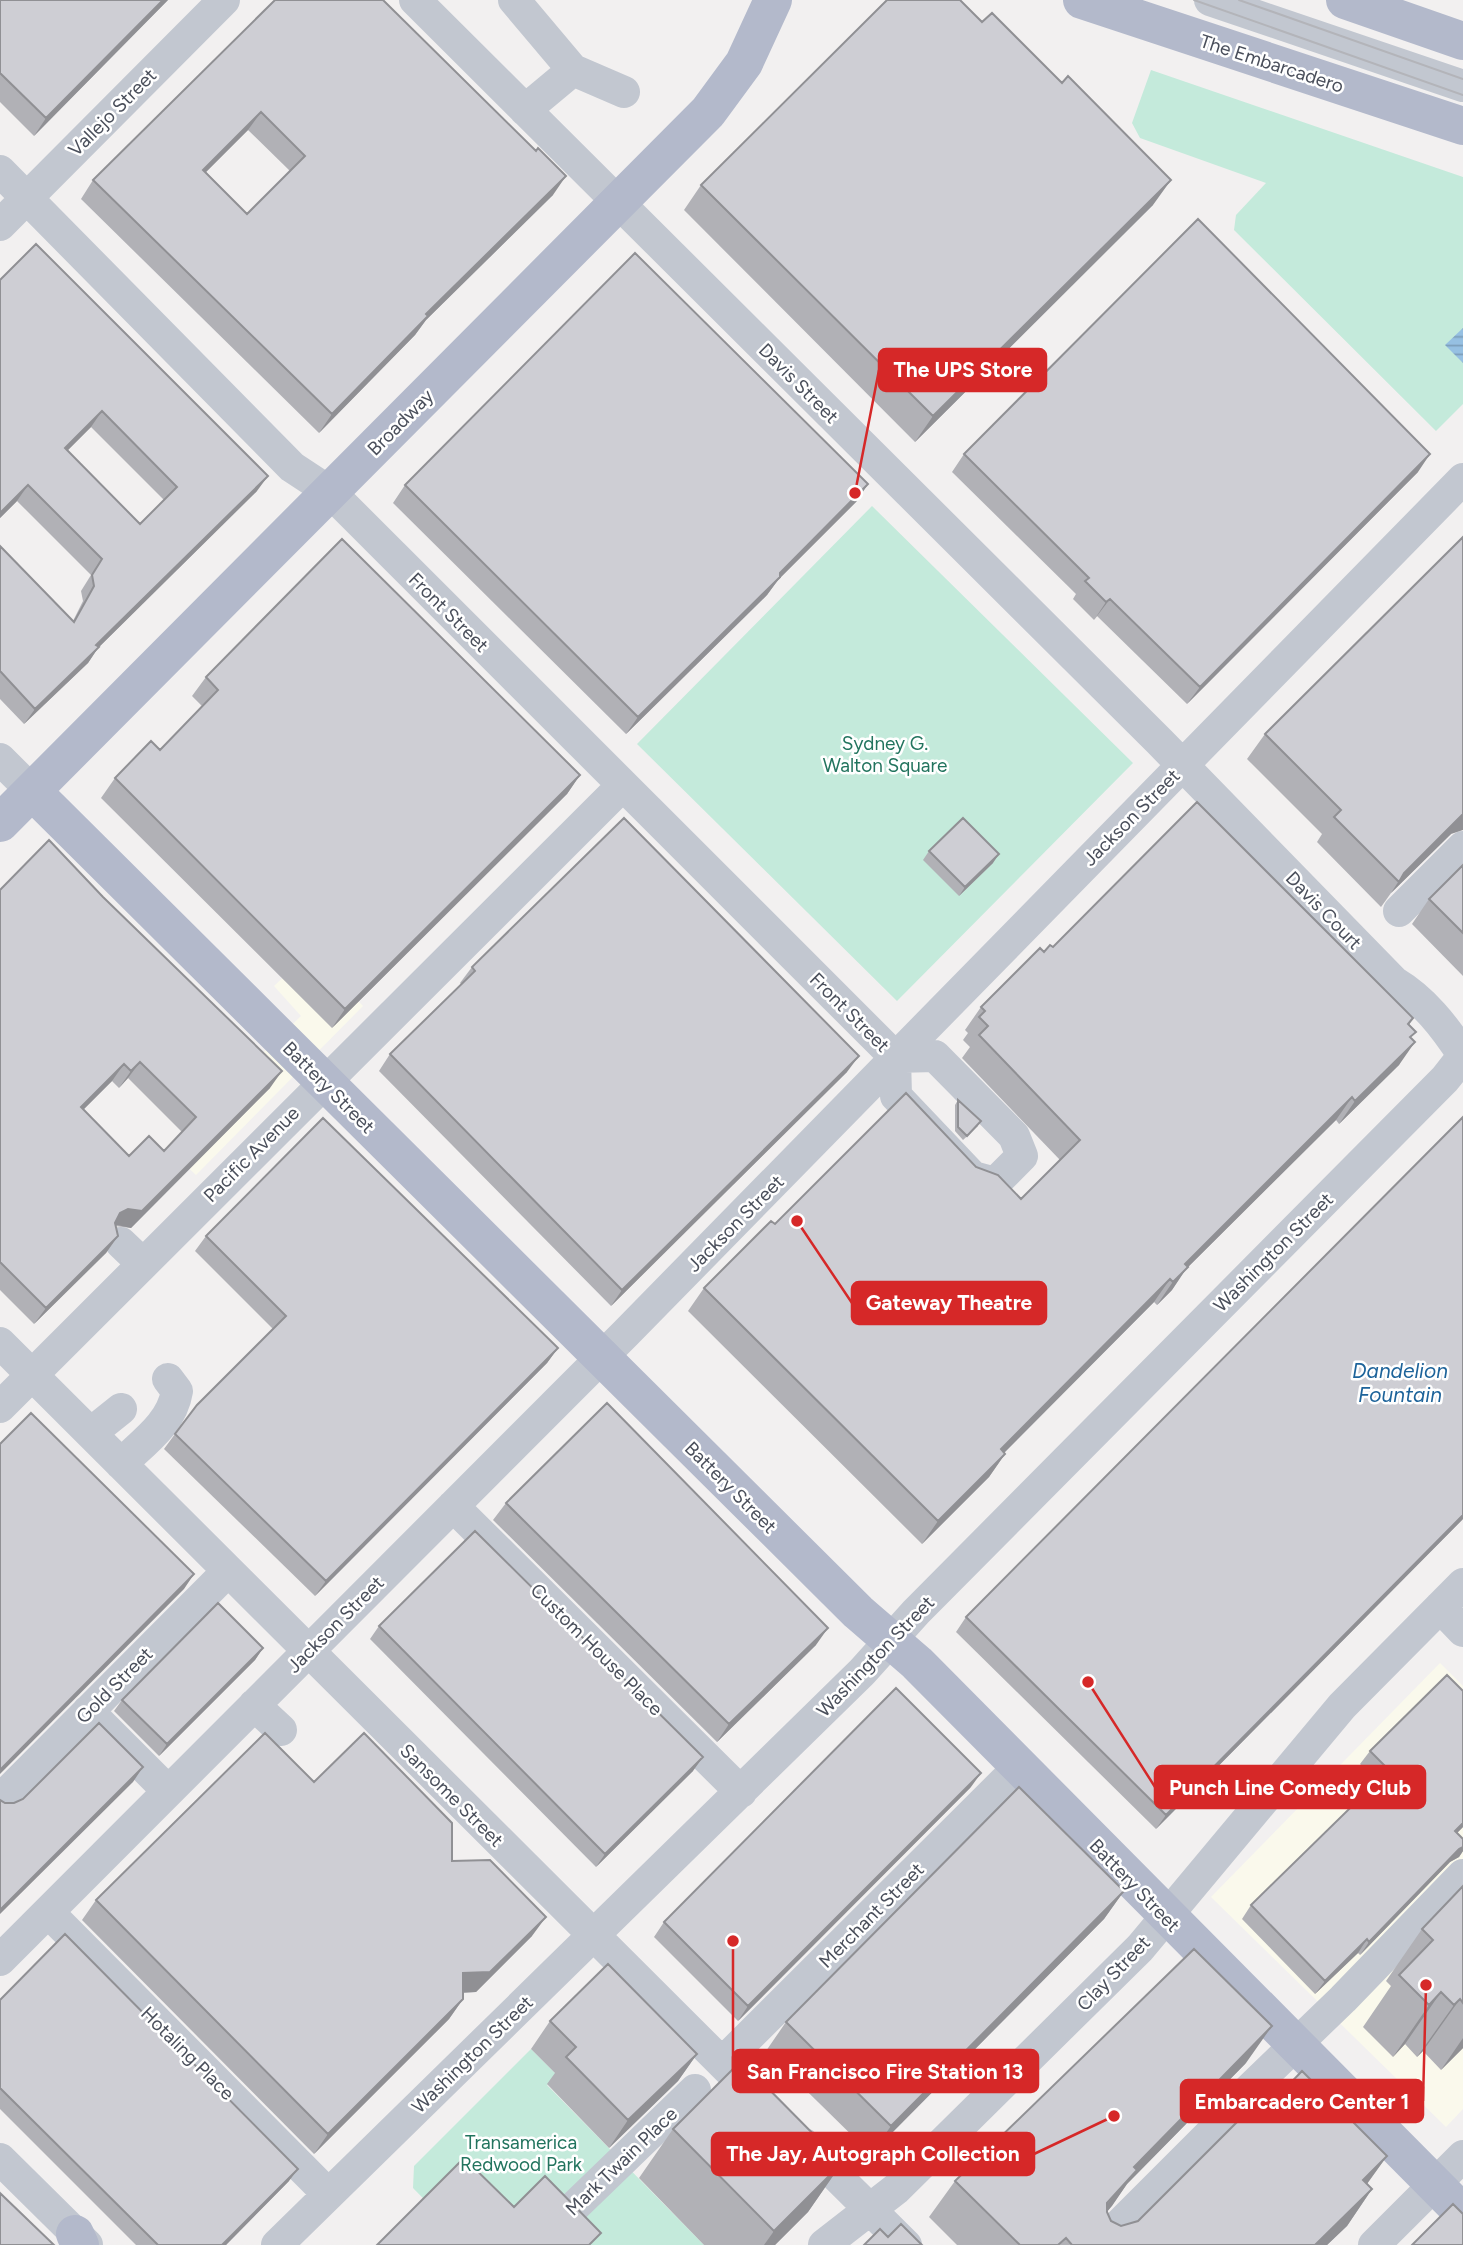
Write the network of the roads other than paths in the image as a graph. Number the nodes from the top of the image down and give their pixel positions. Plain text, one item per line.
1 (224, 0) edge
2 (415, 0) edge
3 (514, 0) edge
4 (773, 0) edge
5 (1082, 0) edge
6 (1210, 0) edge
7 (1345, 0) edge
8 (1463, 41) edge
9 (573, 71) junction
10 (1463, 86) edge
11 (624, 92) dead end
12 (525, 110) junction
13 (1463, 126) edge
14 (0, 171) edge
15 (26, 198) junction
16 (619, 203) junction
17 (0, 225) edge
18 (1463, 479) edge
19 (330, 492) junction
20 (0, 759) edge
21 (1182, 766) junction
22 (623, 785) junction
23 (32, 791) junction
24 (0, 823) edge
25 (1463, 847) edge
26 (1399, 911) edge
27 (1463, 1055) edge
28 (895, 1057) junction
29 (324, 1081) junction
30 (0, 1343) edge
31 (601, 1358) junction
32 (32, 1375) junction
33 (168, 1379) dead end
34 (0, 1407) edge
35 (121, 1409) dead end
36 (91, 1433) junction
37 (121, 1464) junction
38 (453, 1506) junction
39 (228, 1571) junction
40 (1463, 1584) edge
41 (1440, 1607) junction
42 (1463, 1631) edge
43 (890, 1640) junction
44 (308, 1651) junction
45 (254, 1705) junction
46 (88, 1711) junction
47 (281, 1730) dead end
48 (1020, 1766) junction
49 (168, 1791) junction
50 (741, 1792) junction
51 (0, 1800) edge
52 (1463, 1875) edge
53 (1463, 1881) edge
54 (48, 1912) junction
55 (1166, 1916) junction
56 (594, 1937) junction
57 (0, 1960) edge
58 (1322, 2025) dead end
59 (722, 2063) junction
60 (1269, 2076) edge
61 (695, 2090) edge
62 (1232, 2097) edge
63 (1463, 2156) edge
64 (0, 2159) edge
65 (1434, 2185) junction
66 (328, 2194) junction
67 (869, 2209) junction
68 (1463, 2213) edge
69 (547, 2233) edge
70 (80, 2241) edge
71 (277, 2245) edge
72 (824, 2245) edge
73 (906, 2245) edge
74 (1099, 2245) edge
75 (1374, 2245) edge

1 - 15 street, Vallejo Street
2 - 12 street, Davis Street
3 - 9 street
4 - 16 main road, Broadway
5 - 13 main road, The Embarcadero
6 - 10 street, The Embarcadero
7 - 8 main road
9 - 11 street
9 - 12 street
12 - 16 street, Davis Street
14 - 15 street, Front Street
15 - 17 street, Vallejo Street
15 - 19 street, Front Street
16 - 19 main road, Broadway
16 - 21 street, Davis Street
18 - 21 street, Jackson Street
19 - 22 street, Front Street
19 - 23 main road, Broadway
20 - 23 street, Battery Street
21 - 27 street, Davis Court
21 - 28 street, Jackson Street
22 - 28 street, Front Street
22 - 29 street, Pacific Avenue
23 - 24 main road, Broadway
23 - 29 main road, Battery Street
25 - 26 street
27 - 43 street, Washington Street
28 - 31 street, Jackson Street
29 - 31 main road, Battery Street
29 - 32 street, Pacific Avenue
30 - 32 street, Sansome Street
31 - 38 street, Jackson Street
31 - 43 main road, Battery Street
32 - 34 street, Pacific Avenue
32 - 36 street, Sansome Street
33 - 37 street
35 - 36 street
36 - 37 street, Sansome Street
37 - 39 street, Sansome Street
38 - 44 street, Jackson Street
38 - 50 street, Custom House Place
39 - 44 street, Sansome Street
39 - 46 street, Gold Street
40 - 41 street, Clay Street
41 - 42 street
41 - 55 street, Clay Street
43 - 48 main road, Battery Street
43 - 50 street, Washington Street
44 - 45 street, Jackson Street
44 - 56 street, Sansome Street
45 - 47 street
45 - 49 street, Jackson Street
46 - 49 street
46 - 51 street, Gold Street
48 - 55 main road, Battery Street
48 - 59 street, Merchant Street
49 - 54 street, Jackson Street
50 - 56 street, Washington Street
52 - 62 street
53 - 58 street
54 - 57 street, Jackson Street
54 - 66 street, Hotaling Place
55 - 65 main road, Battery Street
55 - 67 street, Clay Street
56 - 59 street, Sansome Street
56 - 66 street, Washington Street
59 - 67 street, Sansome Street
60 - 74 street
61 - 69 street, Mark Twain Place
63 - 65 street
64 - 70 street
65 - 68 main road, Battery Street
65 - 75 street
66 - 71 street, Washington Street
67 - 72 street, Clay Street
67 - 73 street, Sansome Street

